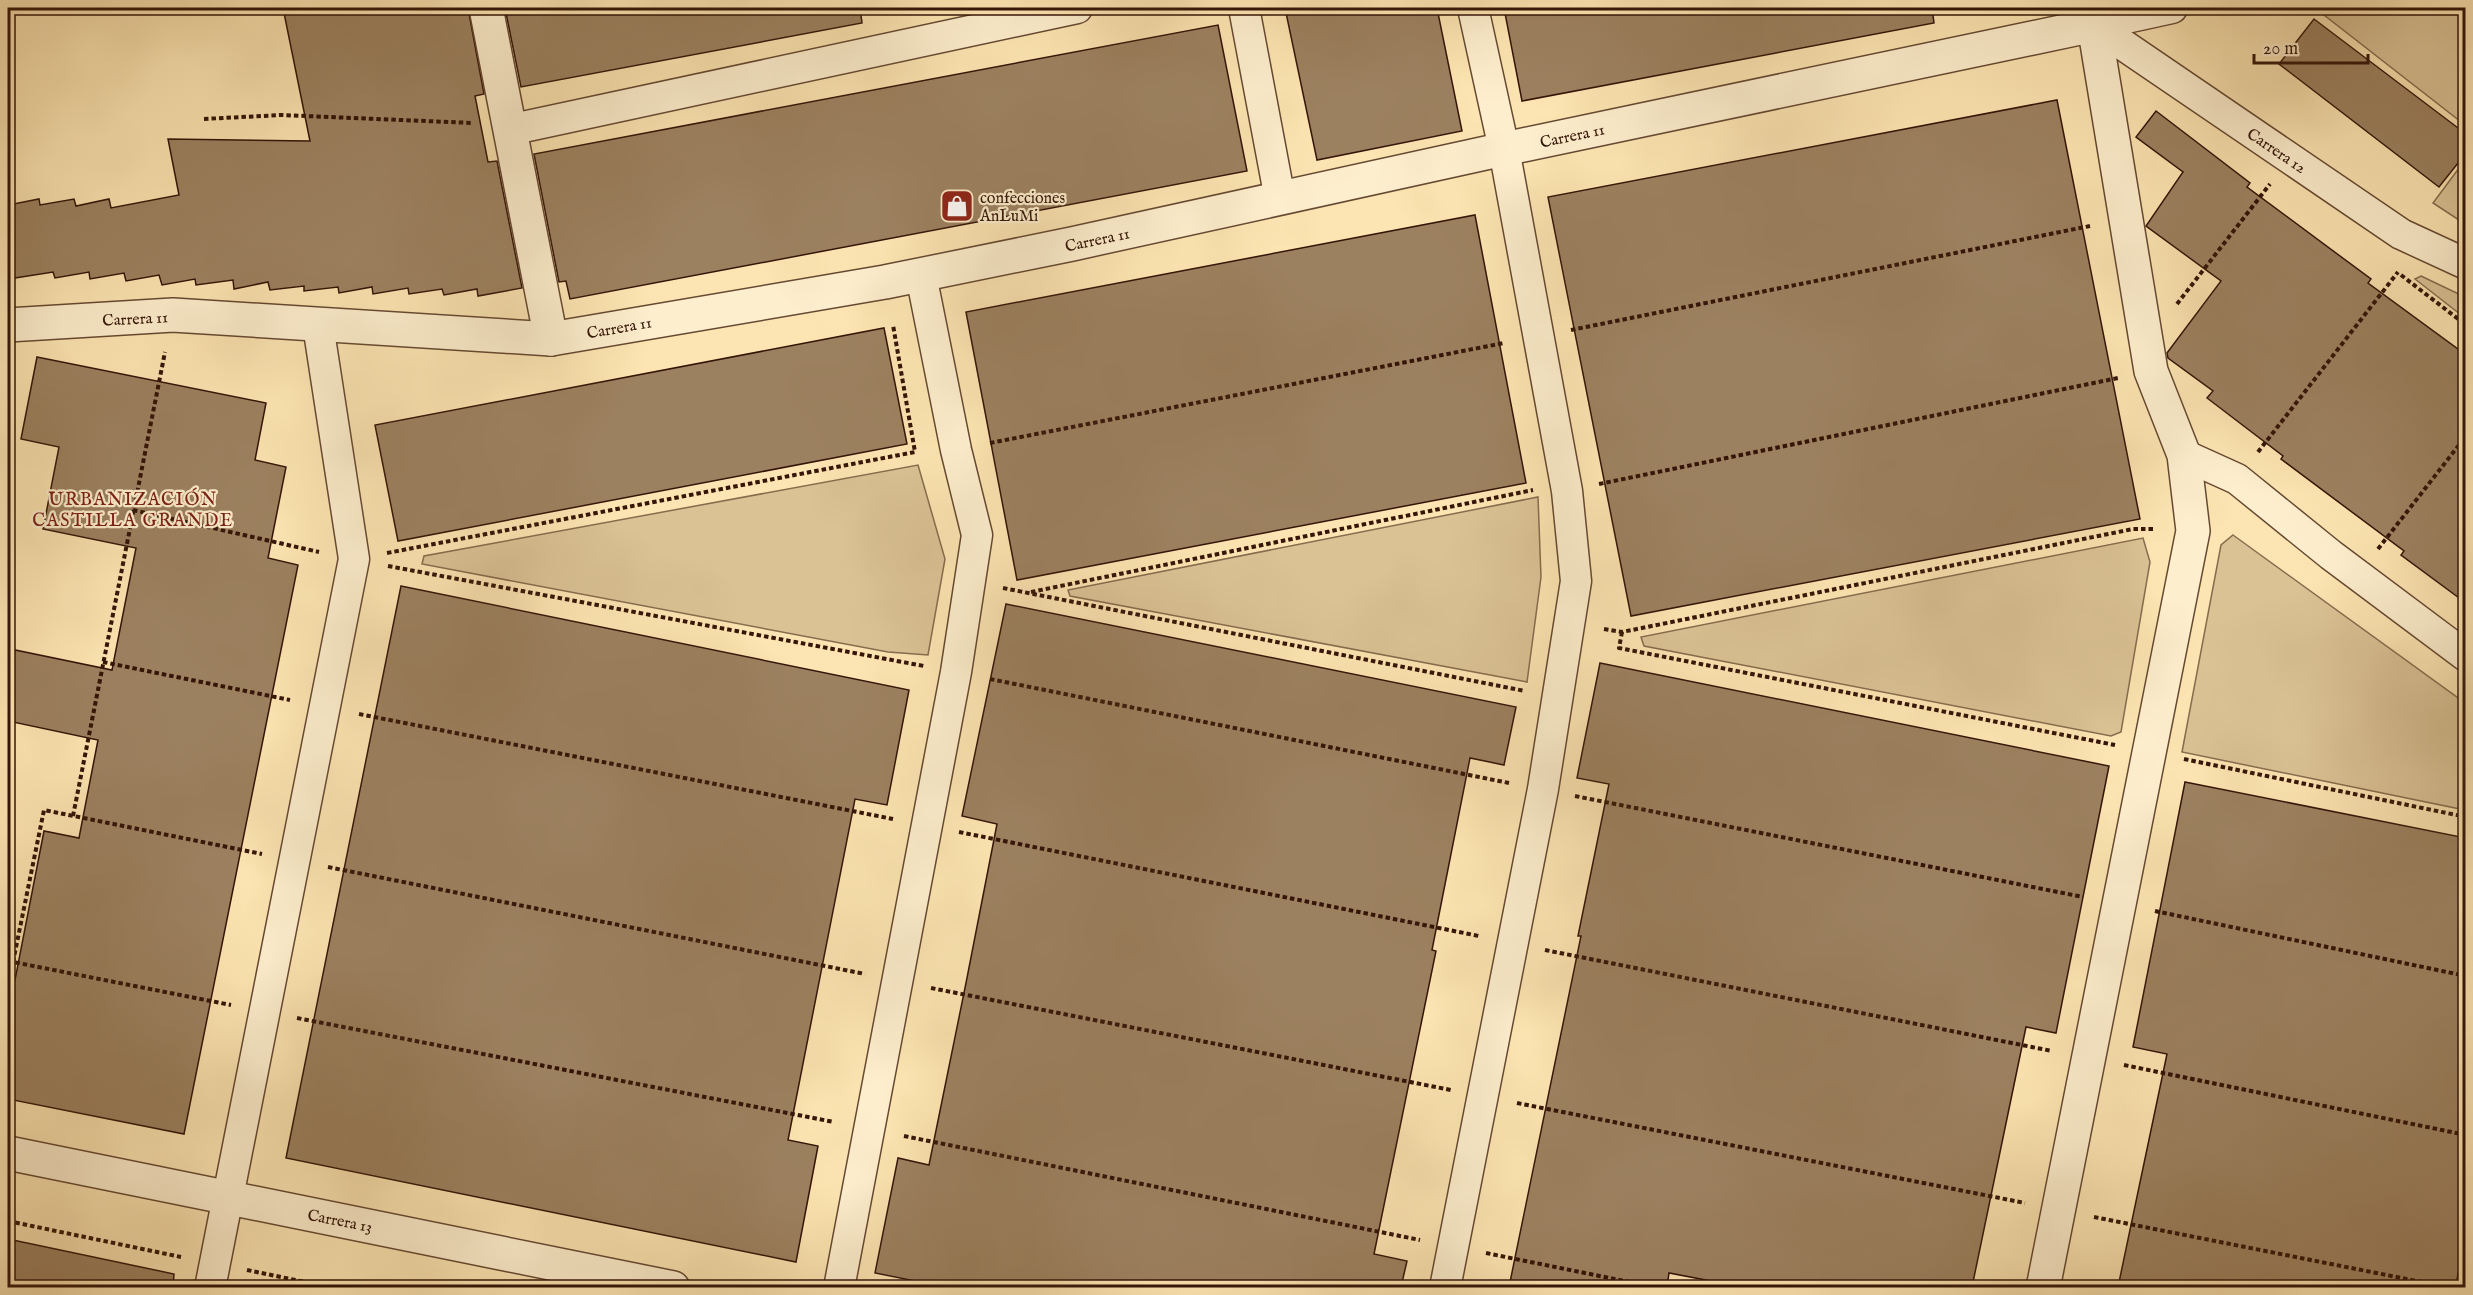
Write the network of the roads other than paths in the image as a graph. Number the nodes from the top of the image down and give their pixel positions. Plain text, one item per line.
1 (486, 8) edge
2 (1077, 8) edge
3 (1244, 8) edge
4 (1473, 8) edge
5 (2172, 8) edge
6 (2092, 16) edge
7 (509, 130) junction
8 (1504, 149) junction
9 (1280, 199) junction
10 (2466, 264) edge
11 (921, 275) junction
12 (318, 325) junction
13 (8, 326) edge
14 (551, 339) junction
15 (2184, 455) junction
16 (2466, 656) edge
17 (8, 1153) edge
18 (228, 1197) junction
19 (212, 1276) edge
20 (673, 1287) edge
21 (839, 1287) edge
22 (1445, 1287) edge
23 (2043, 1287) edge

1 - 7 street
2 - 7 street
3 - 9 street
4 - 8 street
5 - 6 street, Carrera 11
6 - 8 street, Carrera 11
6 - 10 street, Carrera 12
6 - 15 street
7 - 14 street
8 - 9 street, Carrera 11
8 - 22 street
9 - 11 street, Carrera 11
11 - 14 street, Carrera 11
11 - 21 street
12 - 13 street, Carrera 11
12 - 14 street, Carrera 11
12 - 18 street
15 - 16 street
15 - 23 street
17 - 18 street, Carrera 13
18 - 19 street
18 - 20 street, Carrera 13

